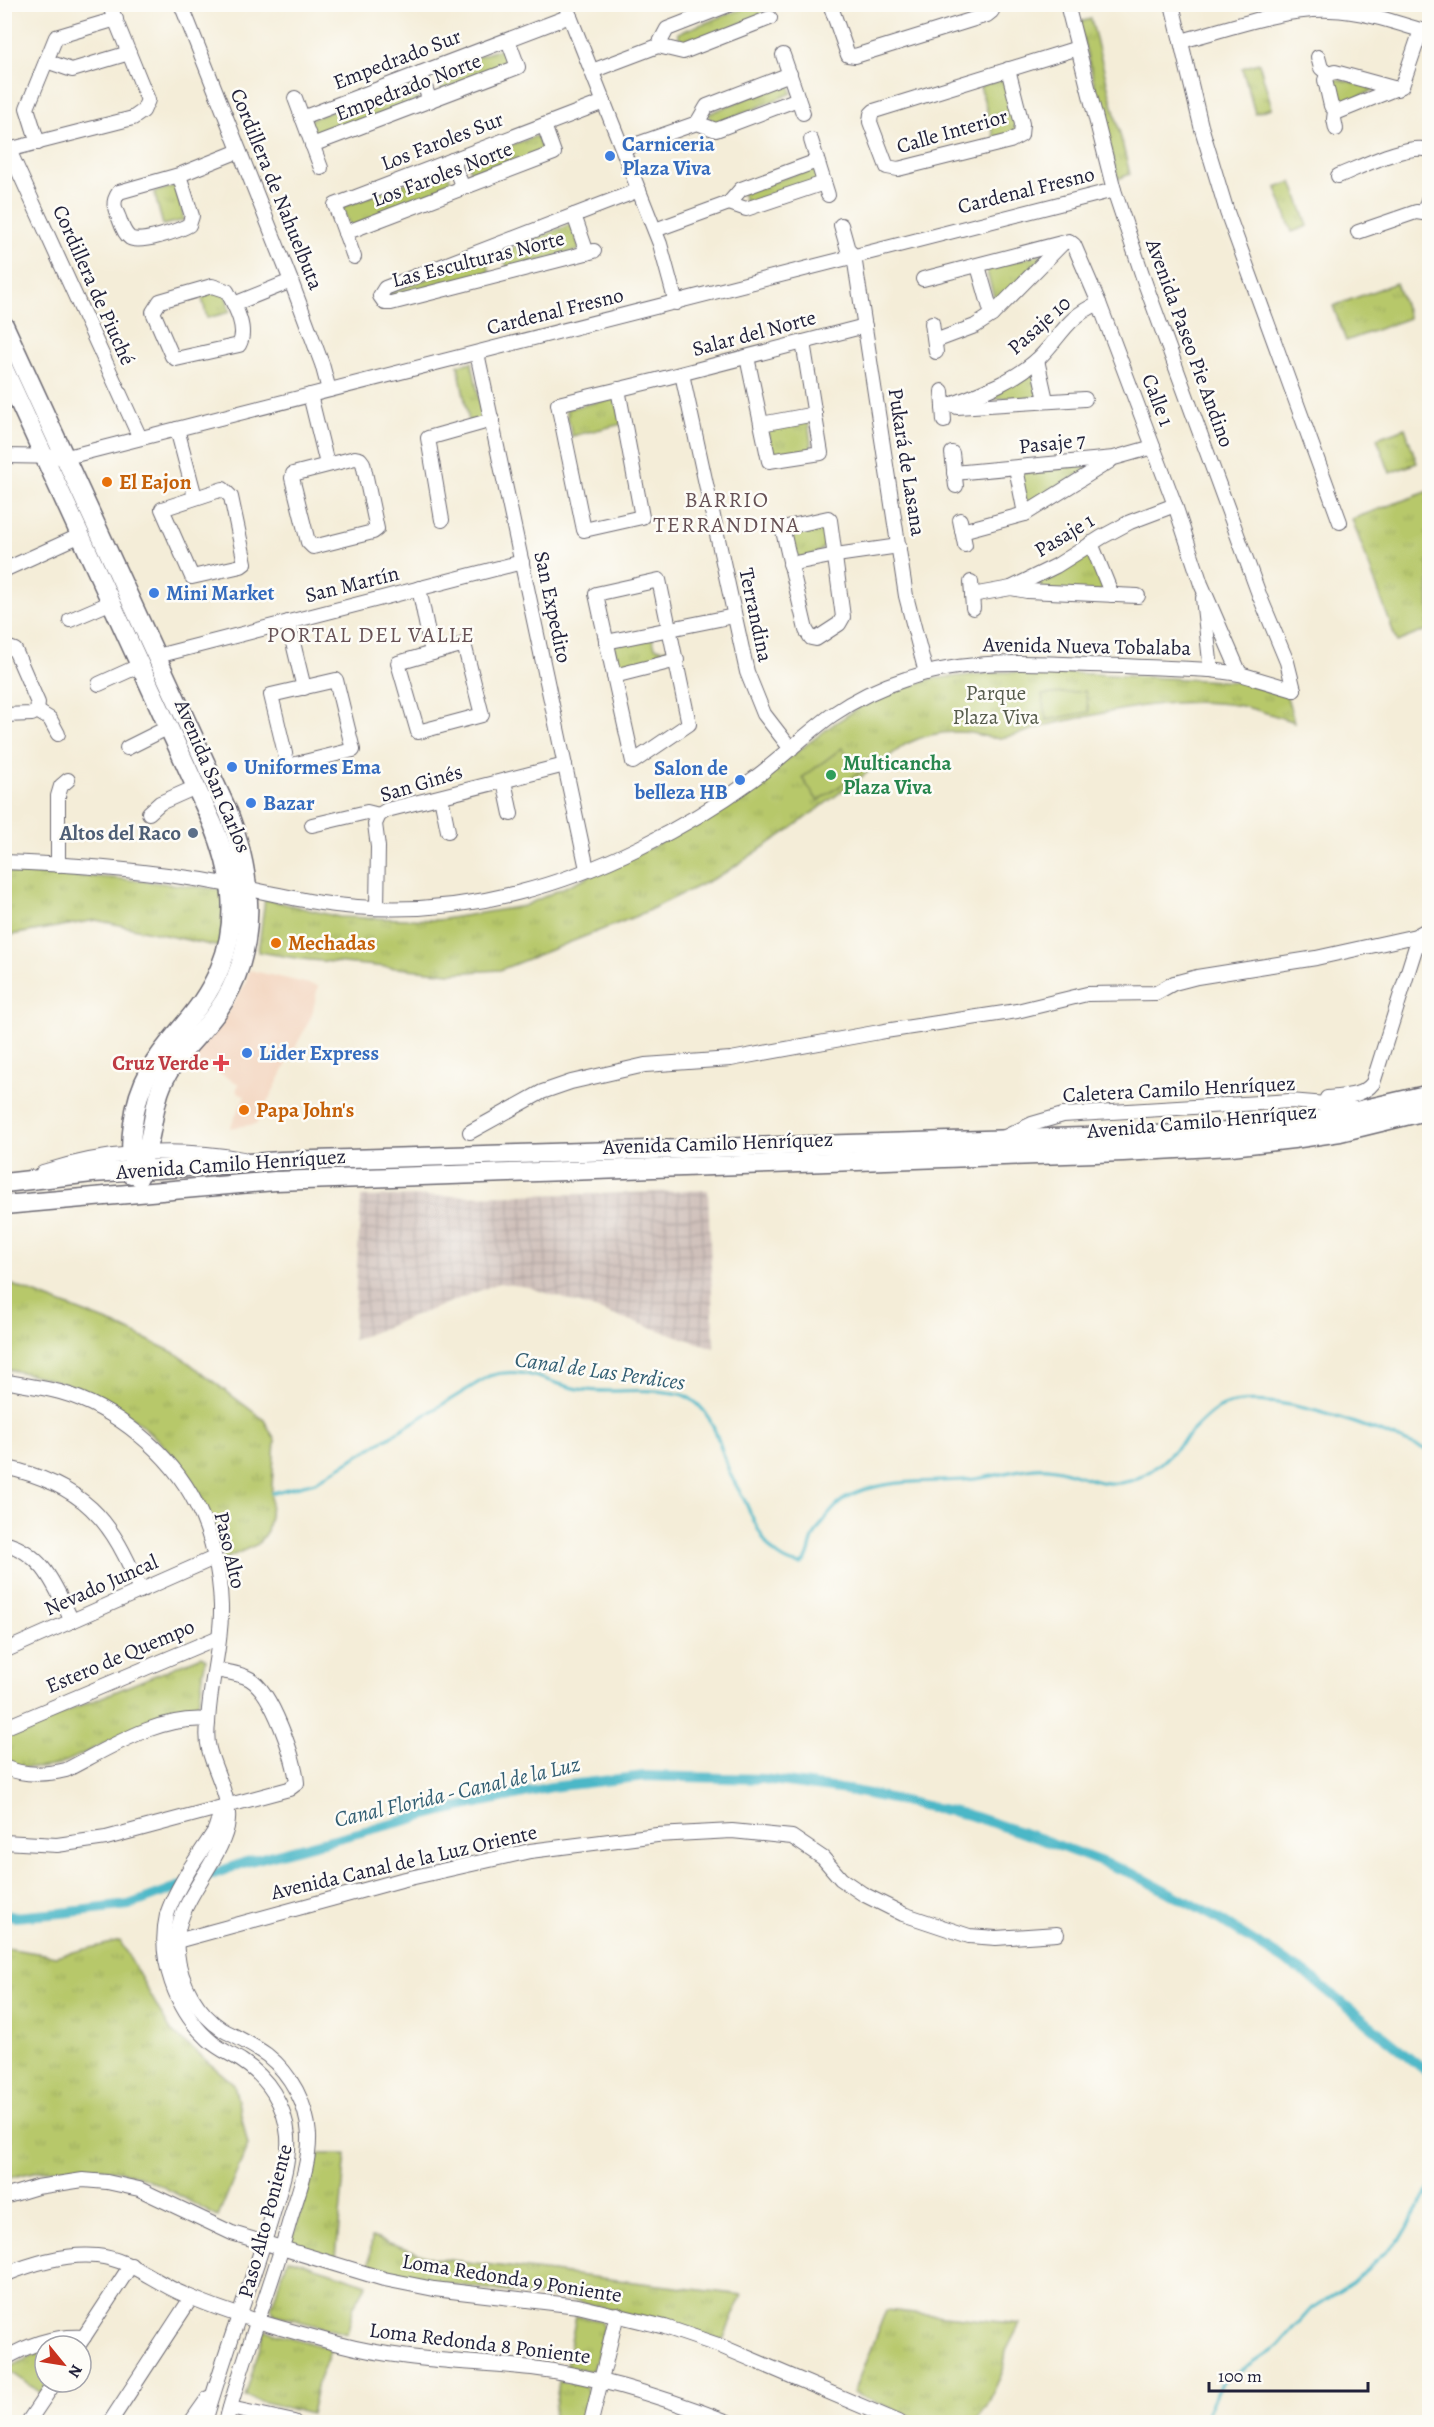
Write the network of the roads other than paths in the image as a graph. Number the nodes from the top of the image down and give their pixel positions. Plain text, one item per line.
1 (109, 4) edge
2 (181, 4) edge
3 (731, 4) edge
4 (830, 4) edge
5 (992, 4) edge
6 (1067, 4) edge
7 (1172, 4) edge
8 (568, 10) edge
9 (769, 16) edge
10 (116, 19) junction
11 (1425, 31) edge
12 (508, 40) junction
13 (1180, 40) junction
14 (658, 45) junction
15 (1078, 48) junction
16 (129, 52) junction
17 (783, 56) dead end
18 (1318, 57) dead end
19 (46, 61) junction
20 (1008, 69) junction
21 (592, 72) junction
22 (420, 73) junction
23 (790, 74) junction
24 (1328, 74) junction
25 (1400, 95) junction
26 (295, 98) dead end
27 (798, 99) junction
28 (430, 101) junction
29 (604, 102) junction
30 (1335, 111) junction
31 (803, 113) dead end
32 (302, 118) junction
33 (697, 123) junction
34 (544, 124) junction
35 (1336, 129) dead end
36 (811, 140) dead end
37 (38, 143) junction
38 (312, 145) junction
39 (623, 149) junction
40 (7, 150) edge
41 (1430, 150) edge
42 (239, 151) junction
43 (452, 160) junction
44 (817, 161) junction
45 (321, 168) dead end
46 (179, 175) junction
47 (1338, 176) dead end
48 (463, 188) junction
49 (639, 190) junction
50 (1114, 190) junction
51 (1430, 194) edge
52 (729, 203) junction
53 (1426, 213) edge
54 (574, 215) junction
55 (841, 225) dead end
56 (655, 230) junction
57 (1358, 232) dead end
58 (345, 233) junction
59 (1063, 243) junction
60 (854, 256) junction
61 (354, 257) dead end
62 (496, 261) junction
63 (978, 266) junction
64 (923, 279) dead end
65 (291, 280) junction
66 (676, 303) junction
67 (1099, 303) junction
68 (234, 304) junction
69 (992, 315) junction
70 (932, 323) dead end
71 (4, 325) edge
72 (865, 326) junction
73 (804, 342) junction
74 (477, 352) junction
75 (747, 357) junction
76 (1037, 360) junction
77 (4, 369) edge
78 (682, 374) junction
79 (618, 389) junction
80 (329, 390) junction
81 (942, 390) dead end
82 (310, 395) junction
83 (1085, 399) dead end
84 (1046, 400) junction
85 (815, 414) junction
86 (943, 415) junction
87 (492, 420) junction
88 (761, 424) junction
89 (177, 429) junction
90 (140, 438) junction
91 (1153, 447) junction
92 (952, 453) dead end
93 (4, 456) edge
94 (46, 457) junction
95 (66, 457) junction
96 (1114, 458) junction
97 (327, 464) junction
98 (1016, 468) junction
99 (195, 497) junction
100 (1175, 505) junction
101 (1025, 514) junction
102 (442, 520) dead end
103 (1340, 522) dead end
104 (962, 532) dead end
105 (81, 535) junction
106 (1091, 543) junction
107 (899, 546) junction
108 (836, 555) junction
109 (522, 562) junction
110 (790, 564) junction
111 (4, 570) edge
112 (1201, 584) junction
113 (419, 588) junction
114 (1011, 588) junction
115 (972, 595) dead end
116 (1112, 595) junction
117 (1138, 596) dead end
118 (112, 602) junction
119 (734, 616) junction
120 (70, 620) dead end
121 (288, 622) junction
122 (670, 628) junction
123 (606, 642) junction
124 (4, 646) edge
125 (432, 653) junction
126 (157, 656) junction
127 (677, 660) junction
128 (141, 665) junction
129 (1211, 670) junction
130 (926, 673) junction
131 (1240, 674) junction
132 (614, 676) junction
133 (99, 684) dead end
134 (304, 688) junction
135 (1294, 690) joint
136 (37, 711) junction
137 (4, 715) edge
138 (169, 727) junction
139 (58, 734) dead end
140 (127, 748) dead end
141 (791, 749) junction
142 (565, 765) junction
143 (68, 780) dead end
144 (504, 781) junction
145 (196, 787) junction
146 (441, 797) junction
147 (149, 813) dead end
148 (380, 814) junction
149 (511, 814) dead end
150 (312, 825) dead end
151 (448, 831) dead end
152 (4, 862) edge
153 (58, 865) junction
154 (587, 869) junction
155 (239, 886) junction
156 (377, 908) junction
157 (1430, 928) edge
158 (1416, 936) junction
159 (1430, 1094) edge
160 (137, 1100) junction
161 (1290, 1101) junction
162 (154, 1107) junction
163 (1430, 1110) edge
164 (1361, 1112) junction
165 (470, 1132) dead end
166 (1003, 1138) junction
167 (138, 1159) junction
168 (13, 1182) edge
169 (150, 1192) junction
170 (4, 1203) edge
171 (4, 1381) edge
172 (4, 1467) edge
173 (4, 1543) edge
174 (214, 1558) junction
175 (140, 1591) junction
176 (72, 1621) junction
177 (219, 1637) junction
178 (6, 1646) edge
179 (215, 1670) junction
180 (208, 1720) junction
181 (4, 1728) edge
182 (4, 1767) edge
183 (227, 1804) junction
184 (195, 1813) junction
185 (4, 1842) edge
186 (206, 1843) junction
187 (1057, 1934) dead end
188 (171, 1943) junction
189 (4, 2197) edge
190 (264, 2243) junction
191 (282, 2248) junction
192 (131, 2265) junction
193 (4, 2275) edge
194 (191, 2298) junction
195 (617, 2314) junction
196 (238, 2315) junction
197 (258, 2322) junction
198 (86, 2334) edge
199 (33, 2347) edge
200 (4, 2359) edge
201 (602, 2381) junction
202 (215, 2386) junction
203 (47, 2394) edge
204 (230, 2408) junction
205 (28, 2422) edge
206 (110, 2422) edge
207 (191, 2422) edge
208 (205, 2422) edge
209 (226, 2422) edge
210 (294, 2422) edge
211 (591, 2422) edge
212 (728, 2422) edge
213 (899, 2422) edge

1 - 10 street
2 - 42 street, Cordillera de Nahuelbuta
3 - 14 street
4 - 5 street
6 - 15 street, Avenida Paseo Pie Andino
7 - 13 street
8 - 12 street, Empedrado Sur
8 - 21 street
9 - 14 street
10 - 16 street
10 - 19 street
11 - 13 street
11 - 25 street
12 - 22 street, Empedrado Sur
12 - 28 street, Empedrado Norte
13 - 103 street
14 - 21 street
15 - 20 street, Calle Interior
15 - 50 street, Avenida Paseo Pie Andino
16 - 19 street
16 - 37 street
17 - 23 street
18 - 24 street
19 - 37 street
20 - 20 street, Calle Interior
21 - 29 street
22 - 28 street
22 - 32 street, Empedrado Sur
23 - 27 street
23 - 33 street
24 - 25 street
24 - 30 street
25 - 30 street
26 - 32 street
27 - 31 street
27 - 33 street
28 - 38 street, Empedrado Norte
29 - 34 street, Los Faroles Sur
29 - 39 street
30 - 35 street
32 - 38 street
33 - 39 street
34 - 43 street, Los Faroles Sur
34 - 48 street, Los Faroles Norte
36 - 44 street
37 - 40 street
38 - 45 street
39 - 49 street
40 - 90 street, Cordillera de Piuché
41 - 47 street
42 - 46 street
42 - 65 street, Cordillera de Nahuelbuta
43 - 48 street
43 - 58 street, Los Faroles Sur
44 - 52 street
44 - 52 street
46 - 46 street
48 - 58 street, Los Faroles Norte
49 - 54 street
49 - 56 street
50 - 60 street, Cardenal Fresno
50 - 135 street, Avenida Paseo Pie Andino
51 - 53 street
52 - 56 street
53 - 57 street
54 - 62 street
54 - 62 street, Las Esculturas Norte
55 - 60 street, Pukará de Lasana
56 - 66 street
58 - 61 street
59 - 63 street
59 - 67 street, Calle 1
59 - 69 street
60 - 66 street, Cardenal Fresno
60 - 72 street, Pukará de Lasana
62 - 62 street, Las Esculturas Norte
63 - 64 street
63 - 69 street
65 - 68 street
65 - 80 street, Cordillera de Nahuelbuta
66 - 74 street, Cardenal Fresno
67 - 76 street, Pasaje 10
67 - 91 street, Calle 1
68 - 68 street
69 - 70 street
71 - 95 main road, Avenida San Carlos
72 - 73 street, Salar del Norte
72 - 107 street, Pukará de Lasana
73 - 75 street, Salar del Norte
73 - 85 street
74 - 80 street, Cardenal Fresno
74 - 87 street, San Expedito
75 - 78 street, Salar del Norte
75 - 88 street
76 - 84 street
76 - 86 street, Pasaje 10
77 - 94 main road, Avenida San Carlos
78 - 79 street, Salar del Norte
78 - 119 street, Terrandina
79 - 79 street, Salar del Norte
80 - 82 street, Cardenal Fresno
81 - 86 street
82 - 89 street, Cardenal Fresno
82 - 97 street
83 - 84 street
84 - 86 street
85 - 88 street
85 - 88 street
87 - 102 street
87 - 109 street, San Expedito
89 - 90 street, Cardenal Fresno
89 - 99 street
90 - 95 street, Cardenal Fresno
91 - 96 street, Pasaje 7
91 - 100 street, Calle 1
92 - 98 street, Pasaje 7
93 - 94 street, Cardenal Fresno
94 - 95 street, Cardenal Fresno
94 - 105 main road, Avenida San Carlos
95 - 126 main road, Avenida San Carlos
96 - 98 street, Pasaje 7
96 - 101 street
97 - 97 street
98 - 101 street
99 - 99 street
100 - 106 street, Pasaje 1
100 - 112 street, Calle 1
101 - 104 street
105 - 111 street
105 - 118 main road, Avenida San Carlos
106 - 114 street, Pasaje 1
106 - 116 street
107 - 108 street
107 - 130 street, Pukará de Lasana
108 - 110 street
108 - 110 street
108 - 110 street
109 - 113 street, San Martín
109 - 142 street, San Expedito
112 - 129 street, Calle 1
112 - 131 street, Calle 1
113 - 121 street, San Martín
113 - 125 street
114 - 115 street, Pasaje 1
114 - 116 street
116 - 117 street
118 - 120 street
118 - 128 main road, Avenida San Carlos
119 - 122 street
119 - 141 street, Terrandina
121 - 126 street, San Martín
121 - 134 street
122 - 123 street
122 - 123 street
122 - 127 street
123 - 132 street
124 - 136 street
125 - 125 street
126 - 155 main road, Avenida San Carlos
127 - 132 street
127 - 132 street
128 - 133 street
128 - 138 main road, Avenida San Carlos
129 - 130 street, Avenida Nueva Tobalaba
129 - 131 street, Avenida Nueva Tobalaba
130 - 141 street, Avenida Nueva Tobalaba
131 - 135 street, Avenida Nueva Tobalaba
134 - 134 street
136 - 137 street
136 - 139 street
138 - 140 street
138 - 145 main road, Avenida San Carlos
141 - 154 street, Avenida Nueva Tobalaba
142 - 144 street, San Ginés
142 - 154 street, San Expedito
143 - 153 street
144 - 146 street, San Ginés
144 - 149 street
145 - 147 street
145 - 155 main road, Avenida San Carlos
146 - 148 street, San Ginés
146 - 151 street
148 - 150 street
148 - 156 street, San Ginés
152 - 153 street, Avenida Nueva Tobalaba
153 - 155 street, Avenida Nueva Tobalaba
154 - 156 street, Avenida Nueva Tobalaba
155 - 156 street, Avenida Nueva Tobalaba
155 - 160 main road, Avenida San Carlos
155 - 162 main road, Avenida San Carlos
157 - 158 street
158 - 161 street
158 - 165 street
159 - 164 main road, Avenida Camilo Henríquez
160 - 162 main road
160 - 167 main road, Avenida San Carlos
161 - 164 street, Caletera Camilo Henríquez
161 - 166 street, Caletera Camilo Henríquez
162 - 167 main road, Avenida San Carlos
163 - 169 main road, Avenida Camilo Henríquez
164 - 166 main road, Avenida Camilo Henríquez
166 - 167 main road, Avenida Camilo Henríquez
167 - 168 main road, Avenida Camilo Henríquez
167 - 169 main road
167 - 170 main road
169 - 170 main road, Avenida Camilo Henríquez
171 - 174 street, Paso Alto
172 - 175 street
173 - 176 street
174 - 175 street, Nevado Juncal
174 - 177 street, Paso Alto
175 - 176 street, Nevado Juncal
176 - 178 street, Nevado Juncal
177 - 179 street, Paso Alto
177 - 181 street, Estero de Quempo
179 - 180 street, Paso Alto
179 - 183 street
180 - 182 street
180 - 183 street, Paso Alto
183 - 184 street
183 - 186 street
183 - 188 street, Paso Alto Poniente
184 - 185 street
184 - 186 street
186 - 188 street
187 - 188 street, Avenida Canal de la Luz Oriente
188 - 190 street
188 - 191 street, Paso Alto Poniente
189 - 190 street, Loma Redonda 9 Poniente
190 - 191 street, Loma Redonda 9 Poniente
190 - 196 street
191 - 195 street, Loma Redonda 9 Poniente
191 - 197 street, Paso Alto Poniente
192 - 193 street, Loma Redonda 8 Poniente
192 - 194 street, Loma Redonda 8 Poniente
192 - 198 street
194 - 196 street, Loma Redonda 8 Poniente
194 - 206 street
195 - 201 street
195 - 213 street, Loma Redonda 9 Poniente
196 - 197 street, Loma Redonda 8 Poniente
196 - 202 street
197 - 201 street, Loma Redonda 8 Poniente
197 - 204 street, Paso Alto Poniente
199 - 200 street
201 - 211 street
201 - 212 street, Loma Redonda 8 Poniente
202 - 207 street
202 - 208 street
203 - 205 street
204 - 209 street, Paso Alto Poniente
204 - 210 street

